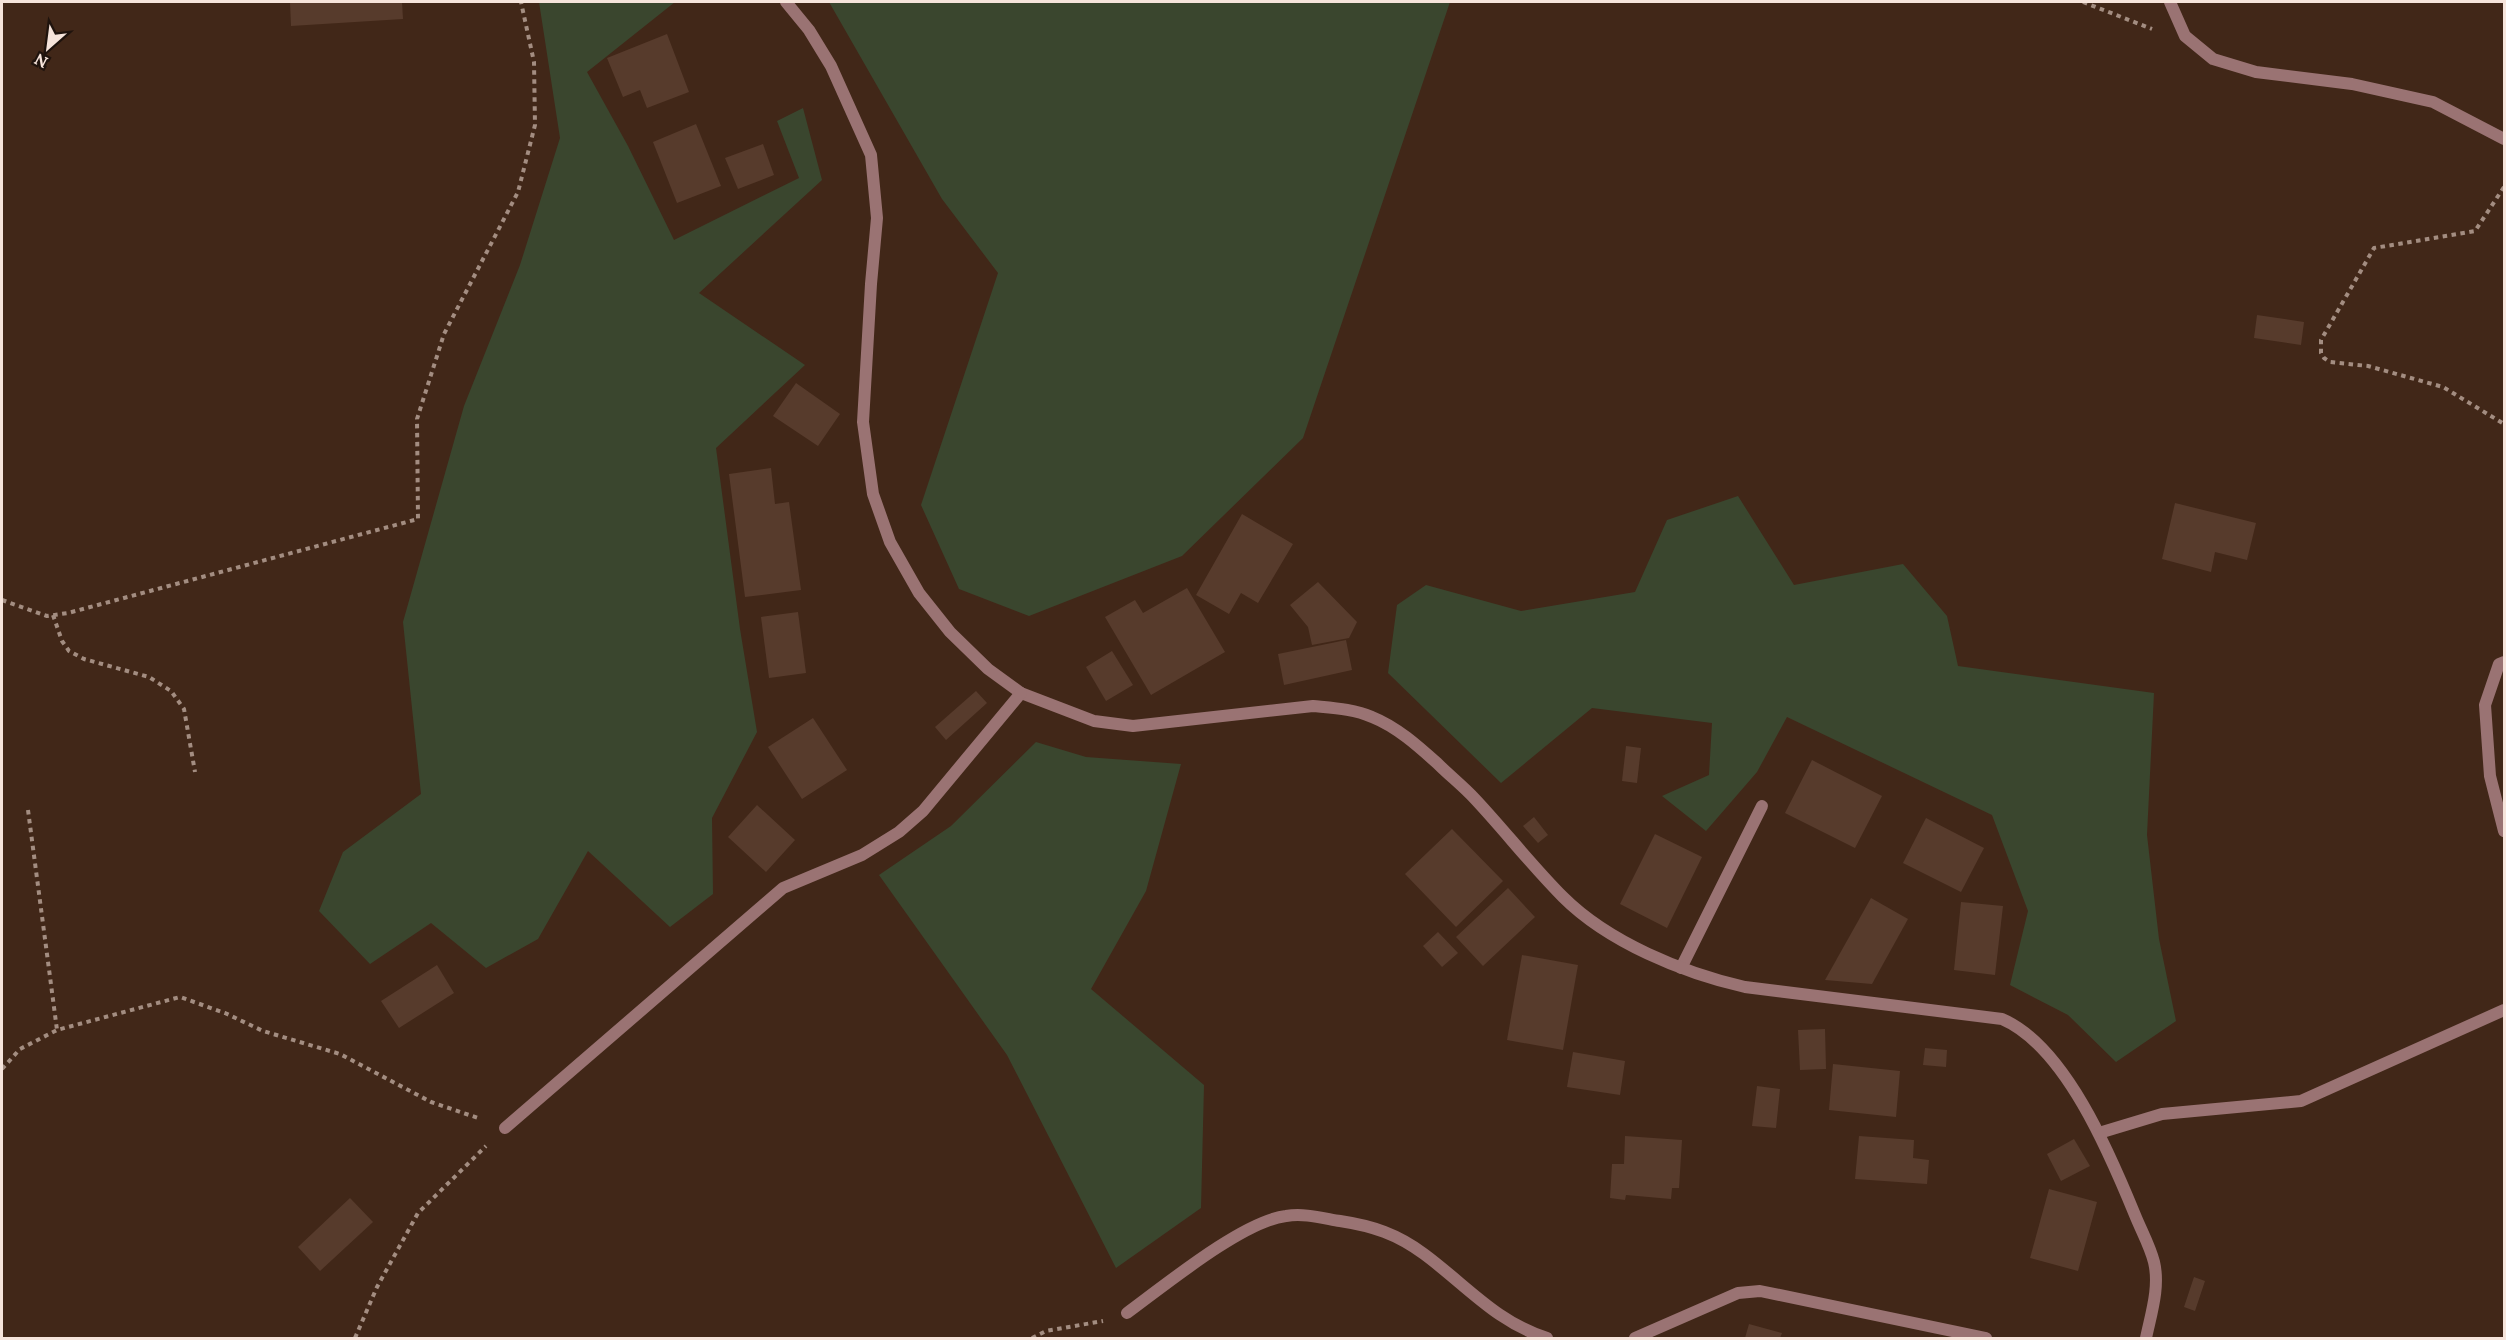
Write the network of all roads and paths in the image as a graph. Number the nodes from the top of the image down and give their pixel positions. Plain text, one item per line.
1 (521, 2) edge
2 (786, 2) edge
3 (2083, 2) edge
4 (2169, 2) edge
5 (2159, 32) dead end
6 (2505, 139) edge
7 (2505, 187) edge
8 (2505, 424) edge
9 (2, 600) edge
10 (53, 615) junction
11 (2505, 662) edge
12 (1021, 693) junction
13 (195, 772) dead end
14 (1762, 806) dead end
15 (28, 810) dead end
16 (2505, 831) edge
17 (1681, 968) junction
18 (2505, 1010) edge
19 (57, 1030) junction
20 (2, 1069) edge
21 (505, 1128) junction
22 (2099, 1133) junction
23 (1127, 1312) joint
24 (355, 1338) edge
25 (1032, 1338) edge
26 (1547, 1338) edge
27 (1635, 1338) edge
28 (1986, 1338) edge
29 (2146, 1338) edge

1 - 10 path
2 - 12 street
3 - 5 path
4 - 6 street
7 - 8 path
9 - 10 path
10 - 13 path
11 - 16 street
12 - 17 street
12 - 21 street
14 - 17 street
15 - 19 path
17 - 22 street
18 - 22 street
19 - 20 path
19 - 21 path
21 - 24 path
22 - 29 street
23 - 25 path
23 - 26 street
27 - 28 street

